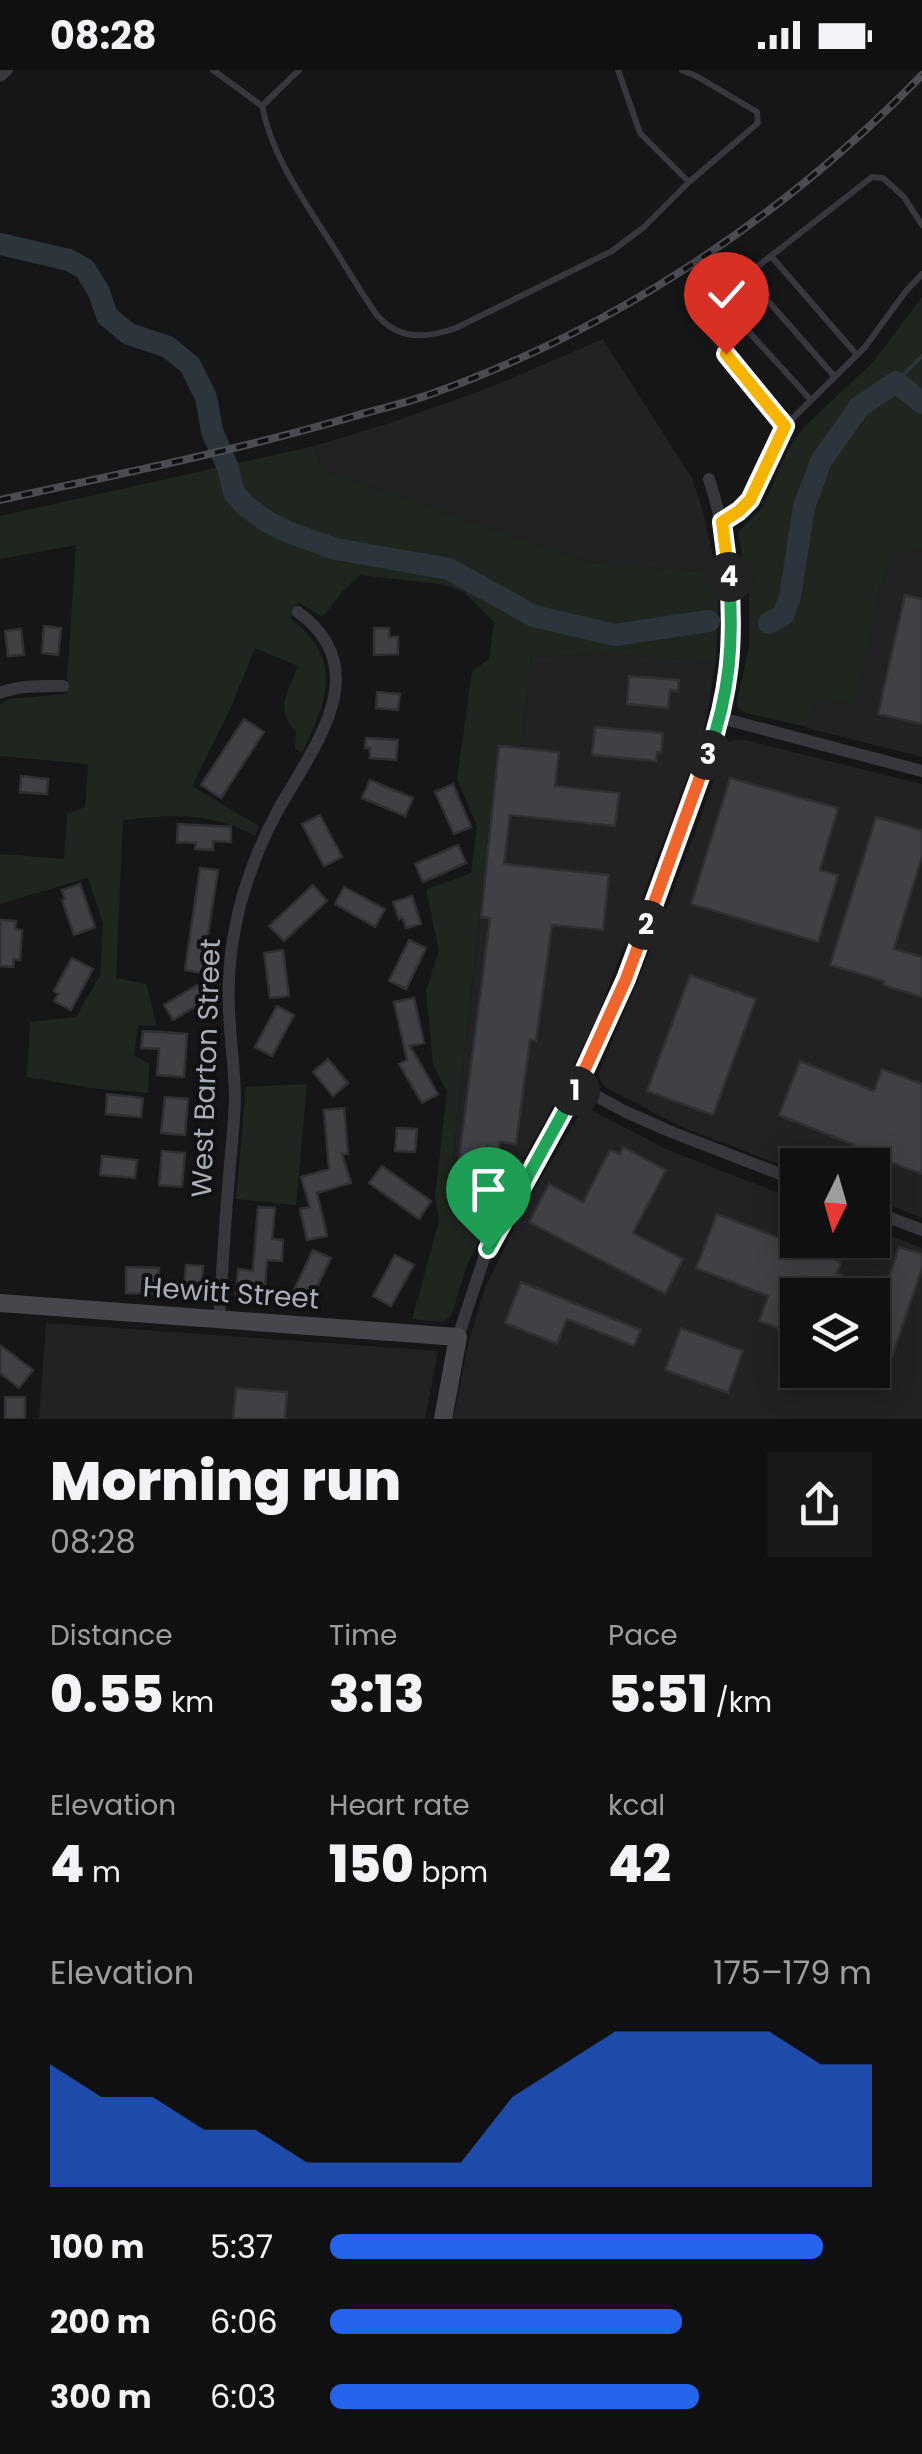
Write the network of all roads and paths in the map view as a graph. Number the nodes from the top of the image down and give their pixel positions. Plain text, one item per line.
1 (7, 70) edge
2 (213, 70) edge
3 (299, 70) edge
4 (618, 70) edge
5 (682, 70) edge
6 (0, 76) edge
7 (262, 106) junction
8 (689, 182) junction
9 (922, 225) edge
10 (771, 256) junction
11 (922, 274) edge
12 (746, 276) junction
13 (718, 298) junction
14 (857, 355) junction
15 (835, 378) junction
16 (811, 400) junction
17 (785, 426) junction
18 (709, 479) dead end
19 (722, 522) junction
20 (298, 612) dead end
21 (62, 686) dead end
22 (0, 693) edge
23 (721, 718) junction
24 (922, 770) edge
25 (578, 1086) junction
26 (780, 1174) edge
27 (890, 1218) edge
28 (922, 1230) edge
29 (0, 1303) edge
30 (219, 1320) junction
31 (458, 1337) junction
32 (442, 1419) edge

1 - 6 street
2 - 7 lane
3 - 7 lane
4 - 8 lane
5 - 8 lane
7 - 8 lane
9 - 10 lane
10 - 12 lane
10 - 14 lane
11 - 14 lane
12 - 13 lane
12 - 15 lane
13 - 16 lane
13 - 17 lane
14 - 15 lane
15 - 16 lane
16 - 17 lane
17 - 19 lane
18 - 19 street
19 - 23 street
20 - 30 street, West Barton Street
21 - 22 street
23 - 24 street
23 - 25 street
25 - 26 street
25 - 31 street
27 - 28 street
29 - 30 street, Hewitt Street
30 - 31 street, Hewitt Street
31 - 32 street

